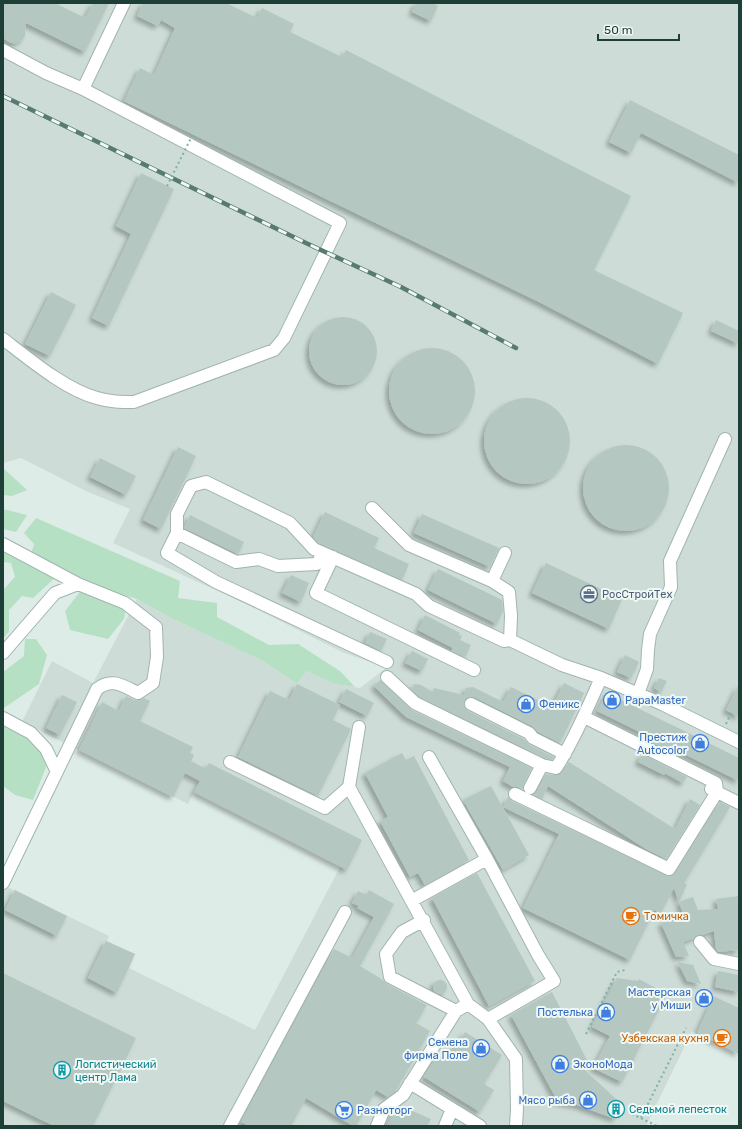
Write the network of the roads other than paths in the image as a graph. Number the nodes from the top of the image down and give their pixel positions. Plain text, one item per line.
1 (124, 3) edge
2 (3, 50) edge
3 (83, 89) junction
4 (3, 339) edge
5 (725, 439) dead end
6 (372, 508) dead end
7 (177, 532) junction
8 (3, 544) edge
9 (505, 553) dead end
10 (328, 555) junction
11 (492, 581) junction
12 (78, 584) junction
13 (510, 640) junction
14 (3, 653) edge
15 (387, 662) dead end
16 (474, 670) dead end
17 (388, 677) dead end
18 (601, 678) junction
19 (638, 694) junction
20 (471, 704) dead end
21 (584, 717) junction
22 (3, 718) edge
23 (359, 727) dead end
24 (739, 742) edge
25 (565, 754) junction
26 (430, 757) dead end
27 (230, 762) dead end
28 (542, 765) junction
29 (57, 772) junction
30 (350, 787) junction
31 (530, 788) dead end
32 (714, 791) junction
33 (515, 794) dead end
34 (739, 803) edge
35 (487, 859) junction
36 (3, 884) edge
37 (413, 900) junction
38 (344, 912) dead end
39 (424, 920) junction
40 (700, 942) dead end
41 (739, 964) edge
42 (468, 1004) junction
43 (456, 1011) junction
44 (488, 1019) junction
45 (410, 1083) junction
46 (452, 1109) junction
47 (230, 1126) edge
48 (377, 1126) edge
49 (445, 1126) edge
50 (480, 1126) edge
51 (516, 1126) edge

1 - 3 lane
2 - 3 lane
3 - 4 lane
5 - 19 lane
6 - 11 lane
7 - 10 lane
7 - 10 lane
7 - 15 lane
8 - 12 lane
9 - 11 lane
10 - 13 lane
10 - 16 lane
11 - 13 lane
12 - 14 lane
12 - 29 lane
13 - 18 lane
17 - 28 lane
18 - 19 lane
18 - 21 lane
19 - 24 lane
20 - 25 lane
21 - 25 lane
21 - 32 lane
22 - 29 lane
23 - 30 lane
25 - 28 lane
26 - 35 lane
27 - 30 lane
28 - 31 lane
29 - 36 lane
30 - 37 lane
32 - 33 lane
32 - 34 lane
35 - 37 lane
35 - 44 lane
37 - 39 lane
38 - 47 lane
39 - 42 lane
39 - 43 lane
40 - 41 lane
42 - 43 lane
42 - 44 lane
43 - 45 lane
44 - 51 lane
45 - 46 lane
45 - 48 lane
46 - 49 lane
46 - 50 lane

